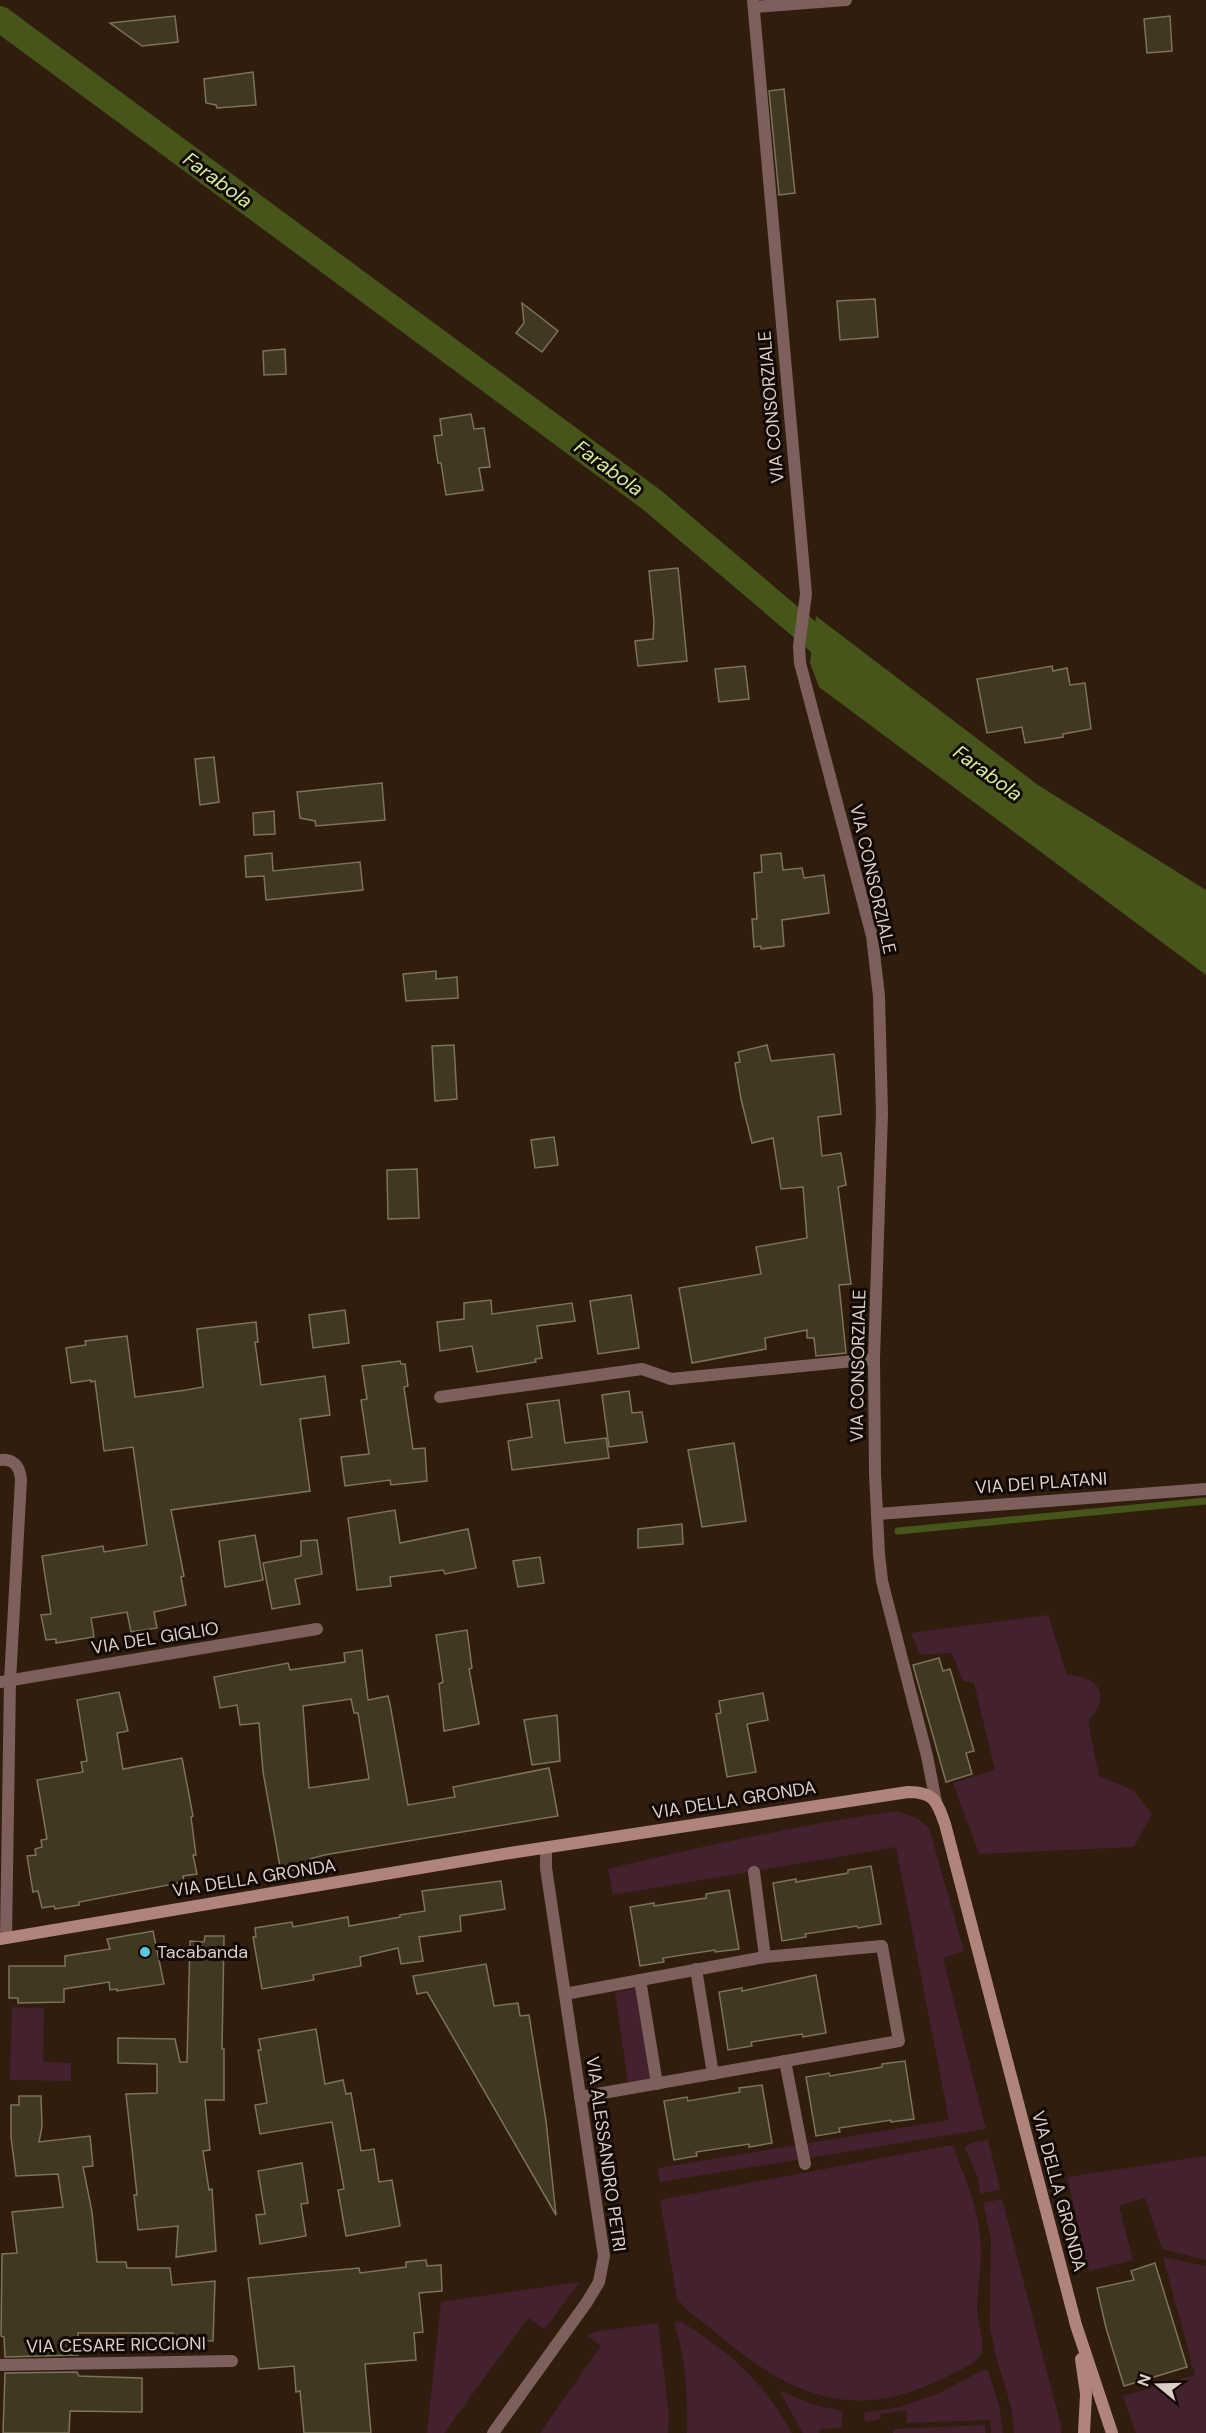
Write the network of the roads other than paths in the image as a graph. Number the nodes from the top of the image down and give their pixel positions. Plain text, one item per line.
1 (846, 0) edge
2 (754, 4) edge
3 (874, 1359) junction
4 (440, 1397) dead end
5 (2, 1460) edge
6 (1206, 1489) edge
7 (878, 1514) junction
8 (317, 1629) dead end
9 (5, 1682) edge
10 (936, 1802) junction
11 (546, 1848) junction
12 (754, 1872) dead end
13 (3, 1938) edge
14 (765, 1957) junction
15 (696, 1969) junction
16 (640, 1980) junction
17 (565, 1994) junction
18 (785, 2061) junction
19 (713, 2074) junction
20 (657, 2084) junction
21 (580, 2097) junction
22 (805, 2164) dead end
23 (1076, 2325) junction
24 (232, 2361) dead end
25 (0, 2365) edge
26 (493, 2433) edge
27 (1084, 2433) edge
28 (1112, 2433) edge

1 - 2 street
2 - 3 street, VIA CONSORZIALE
3 - 4 street
3 - 7 street, VIA CONSORZIALE
5 - 9 street
6 - 7 street, VIA DEI PLATANI
7 - 10 street, VIA CONSORZIALE
8 - 9 street, VIA DEL GIGLIO
9 - 13 street
10 - 11 street, VIA DELLA GRONDA
10 - 23 street, VIA DELLA GRONDA
11 - 13 street, VIA DELLA GRONDA
11 - 17 street, VIA ALESSANDRO PETRI
12 - 14 street
14 - 15 street
14 - 18 street
15 - 16 street
15 - 19 street
16 - 17 street
16 - 20 street
17 - 21 street, VIA ALESSANDRO PETRI
18 - 19 street
18 - 22 street
19 - 20 street
20 - 21 street
21 - 26 street, VIA ALESSANDRO PETRI
23 - 27 street, VIA DELLA GRONDA
23 - 28 street, VIA DELLA GRONDA
24 - 25 street, VIA CESARE RICCIONI

